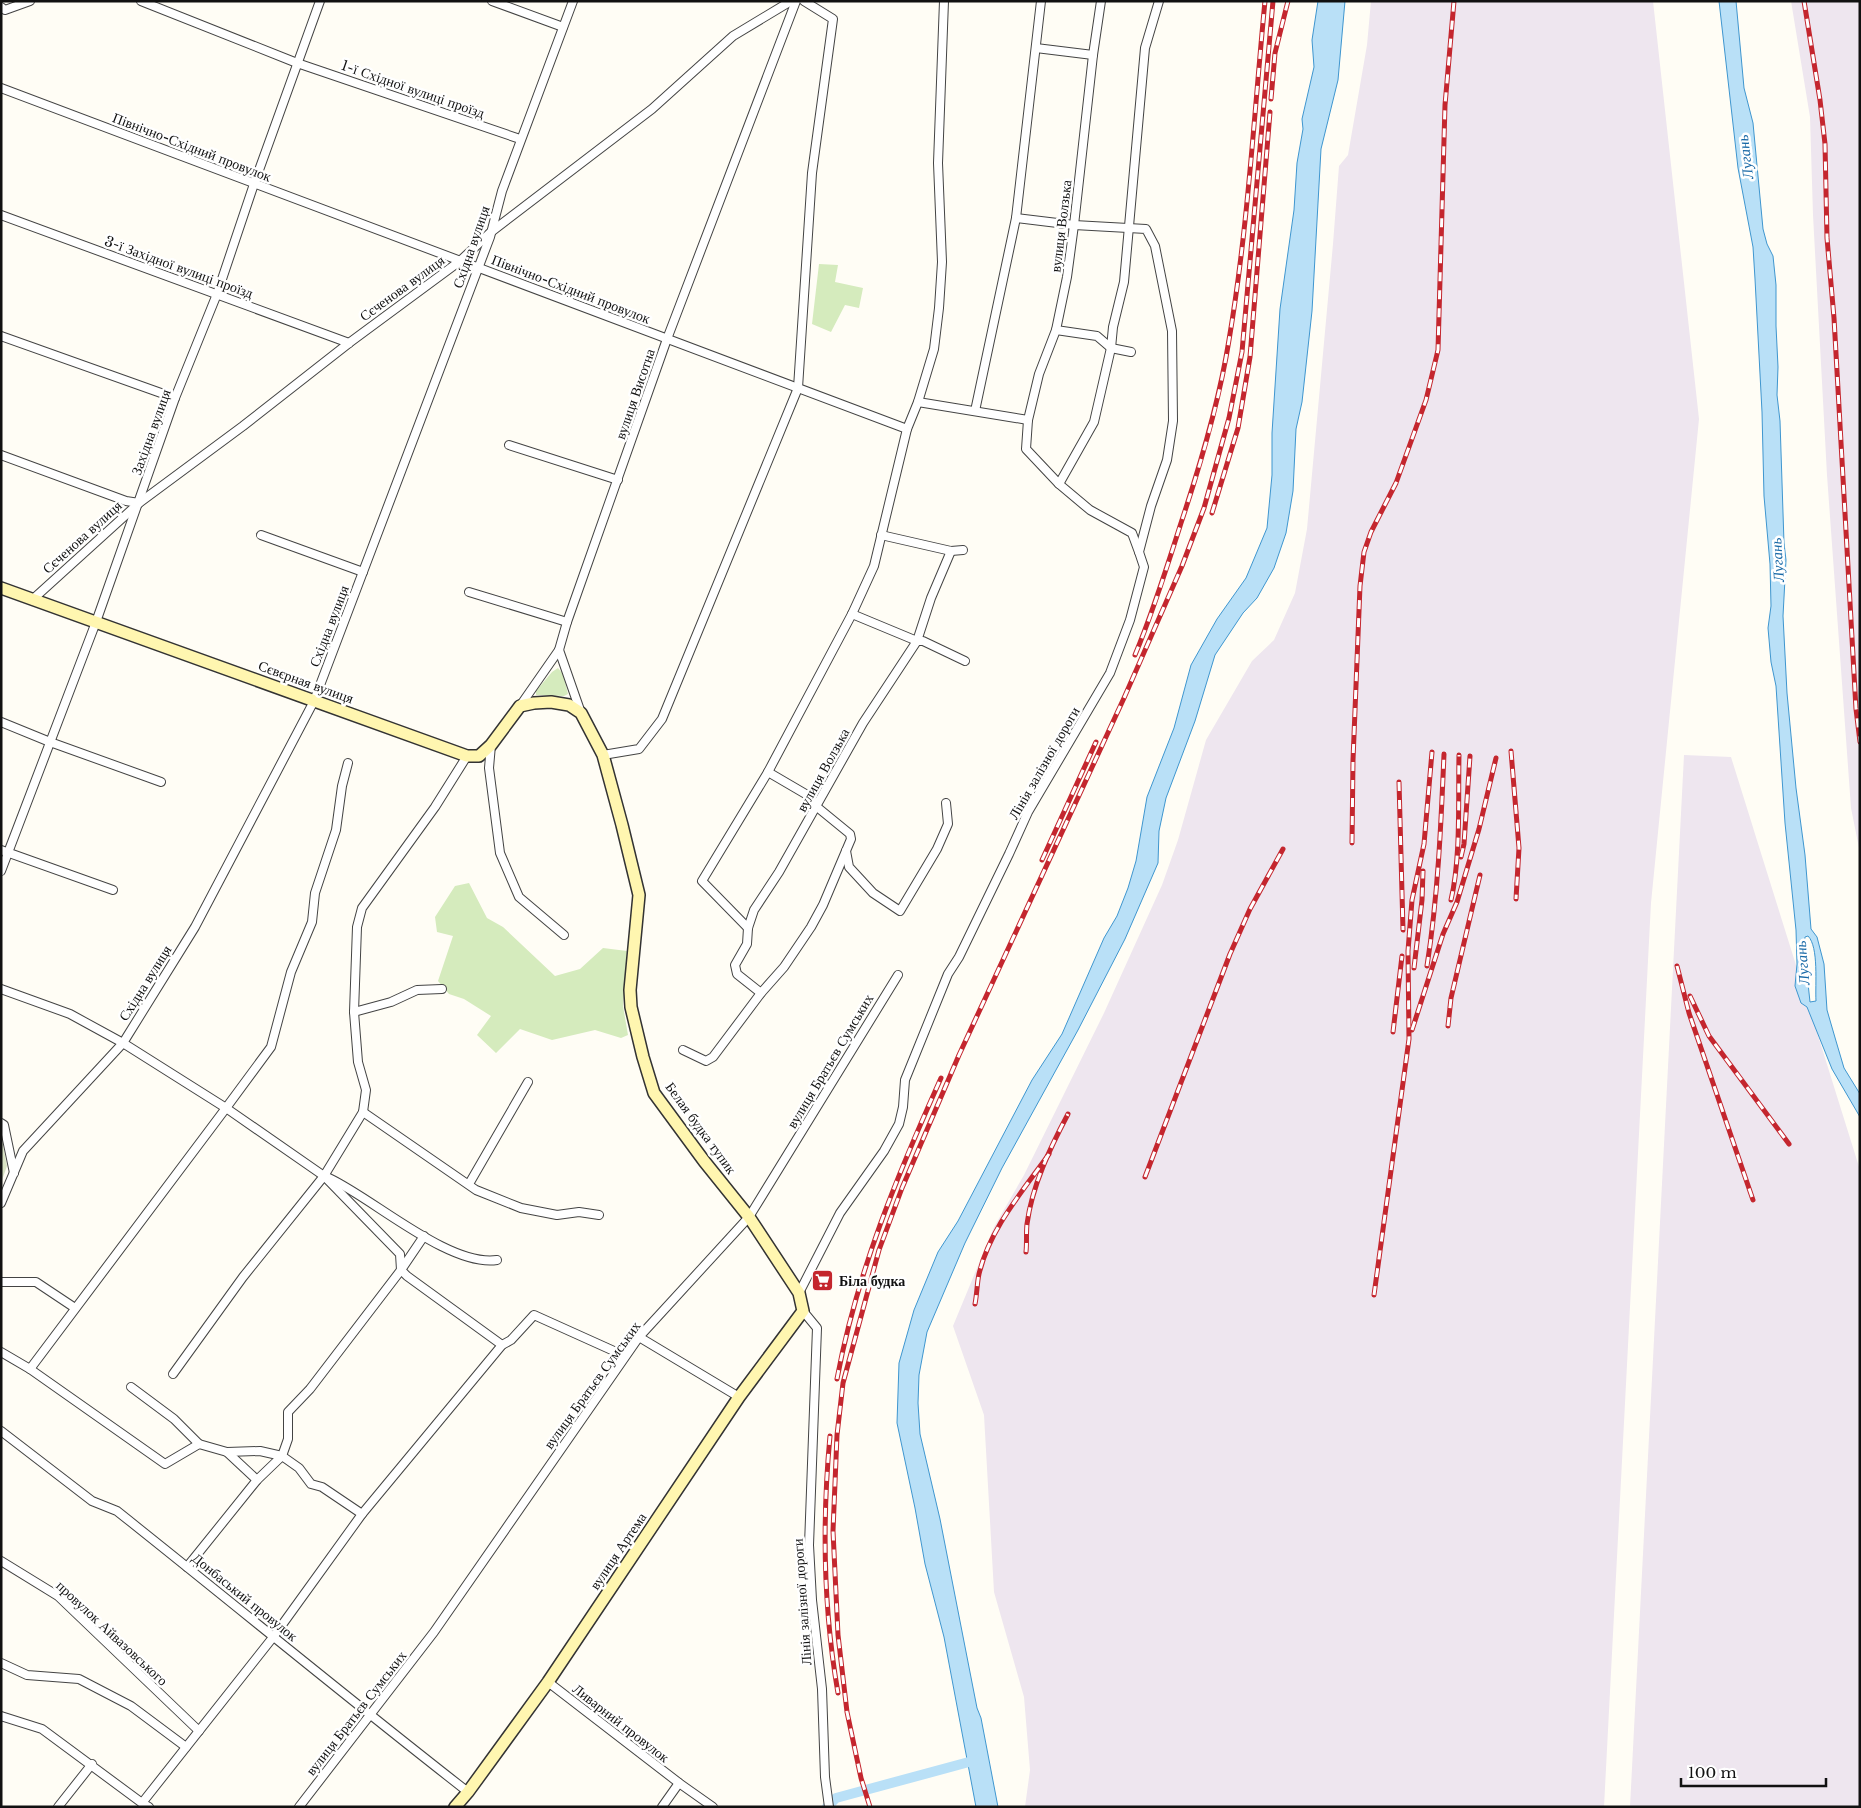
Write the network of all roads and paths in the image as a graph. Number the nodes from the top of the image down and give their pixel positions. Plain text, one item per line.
1 (30, 1) edge
2 (141, 1) edge
3 (320, 1) edge
4 (492, 1) edge
5 (573, 1) edge
6 (791, 1) edge
7 (796, 1) edge
8 (804, 1) edge
9 (944, 1) edge
10 (1041, 1) edge
11 (1101, 1) edge
12 (1159, 1) edge
13 (1, 7) edge
14 (563, 27) junction
15 (1036, 48) junction
16 (1093, 55) junction
17 (297, 63) junction
18 (1, 88) edge
19 (520, 139) junction
20 (254, 184) junction
21 (1, 215) edge
22 (1016, 218) junction
23 (1074, 225) junction
24 (1130, 227) junction
25 (492, 232) junction
26 (460, 261) junction
27 (478, 268) junction
28 (217, 294) junction
29 (1056, 330) junction
30 (1, 336) edge
31 (667, 339) junction
32 (349, 342) junction
33 (1111, 348) junction
34 (1131, 352) dead end
35 (798, 388) junction
36 (175, 398) junction
37 (918, 402) junction
38 (975, 411) junction
39 (1028, 420) junction
40 (907, 429) junction
41 (509, 445) dead end
42 (1, 455) edge
43 (618, 480) junction
44 (1059, 484) junction
45 (139, 503) junction
46 (261, 535) dead end
47 (881, 535) junction
48 (963, 550) dead end
49 (952, 551) junction
50 (1139, 552) junction
51 (363, 572) junction
52 (1, 588) edge
53 (469, 592) dead end
54 (32, 600) junction
55 (852, 614) junction
56 (96, 622) junction
57 (567, 622) junction
58 (917, 641) junction
59 (559, 650) junction
60 (965, 661) dead end
61 (314, 700) junction
62 (520, 706) junction
63 (581, 713) junction
64 (1, 722) edge
65 (50, 742) junction
66 (491, 745) junction
67 (467, 756) junction
68 (603, 756) junction
69 (348, 763) dead end
70 (768, 772) junction
71 (161, 782) dead end
72 (946, 803) dead end
73 (817, 807) junction
74 (846, 849) junction
75 (5, 851) edge
76 (1, 870) edge
77 (113, 890) dead end
78 (748, 928) junction
79 (564, 935) dead end
80 (898, 974) dead end
81 (442, 988) dead end
82 (1, 989) edge
83 (761, 993) junction
84 (354, 1012) junction
85 (123, 1043) junction
86 (683, 1050) dead end
87 (528, 1082) dead end
88 (226, 1108) junction
89 (363, 1112) junction
90 (1, 1122) edge
91 (14, 1173) junction
92 (324, 1176) junction
93 (469, 1184) junction
94 (1, 1203) edge
95 (599, 1215) dead end
96 (748, 1217) junction
97 (424, 1236) junction
98 (497, 1260) dead end
99 (401, 1270) junction
100 (1, 1282) edge
101 (799, 1293) junction
102 (75, 1308) junction
103 (802, 1311) junction
104 (639, 1337) junction
105 (502, 1345) junction
106 (1, 1352) edge
107 (625, 1356) junction
108 (30, 1369) junction
109 (173, 1374) dead end
110 (131, 1387) dead end
111 (740, 1397) junction
112 (1, 1431) edge
113 (199, 1444) junction
114 (227, 1452) junction
115 (282, 1456) junction
116 (257, 1480) junction
117 (362, 1514) junction
118 (1, 1561) edge
119 (187, 1566) junction
120 (274, 1636) junction
121 (1, 1663) edge
122 (548, 1682) junction
123 (1, 1716) edge
124 (370, 1716) junction
125 (199, 1731) junction
126 (186, 1747) junction
127 (92, 1764) junction
128 (679, 1783) junction
129 (468, 1792) junction
130 (147, 1806) edge
131 (58, 1807) edge
132 (299, 1807) edge
133 (455, 1807) edge
134 (662, 1807) edge
135 (713, 1807) edge
136 (829, 1807) edge

1 - 13 street
2 - 17 street, 1-ї Східної вулиці проїзд
3 - 17 street, Західна вулиця
4 - 14 street
5 - 14 street, Східна вулиця
6 - 25 street, Сєченова вулиця
7 - 31 street, вулиця Висотна
8 - 35 street
9 - 37 street
10 - 15 street
11 - 16 street, вулиця Волзька
12 - 24 street
14 - 19 street, Східна вулиця
15 - 16 street
15 - 22 street
16 - 23 street, вулиця Волзька
17 - 19 street, 1-ї Східної вулиці проїзд
17 - 20 street, Західна вулиця
18 - 20 street, Північно-Східний провулок
19 - 25 street, Східна вулиця
20 - 26 street, Північно-Східний провулок
20 - 28 street, Західна вулиця
21 - 28 street, 3-ї Західної вулиці проїзд
22 - 23 street
22 - 38 street
23 - 24 street
23 - 29 street, вулиця Волзька
24 - 33 street
24 - 50 street, Лінія залізної дороги
25 - 26 street, Сєченова вулиця
25 - 27 street, Східна вулиця
26 - 27 street, Північно-Східний провулок
26 - 32 street, Сєченова вулиця
27 - 31 street, Північно-Східний провулок
27 - 51 street, Східна вулиця
28 - 32 street, 3-ї Західної вулиці проїзд
28 - 36 street, Західна вулиця
29 - 33 street
29 - 39 street, вулиця Волзька
30 - 36 street
31 - 35 street, Північно-Східний провулок
31 - 43 street, вулиця Висотна
32 - 45 street, Сєченова вулиця
33 - 34 street
33 - 44 street
35 - 40 street, Північно-Східний провулок
35 - 68 street
36 - 45 street, Західна вулиця
37 - 38 street
37 - 40 street
38 - 39 street
39 - 44 street, вулиця Волзька
40 - 47 street
41 - 43 street
42 - 45 street
43 - 57 street, вулиця Висотна
44 - 50 street
45 - 54 street, Сєченова вулиця
45 - 56 street, Західна вулиця
46 - 51 street
47 - 49 street
47 - 55 street
48 - 49 street
49 - 58 street, вулиця Волзька
50 - 101 street, Лінія залізної дороги
51 - 61 street, Східна вулиця
52 - 54 street, Сєвєрная вулиця
53 - 57 street
54 - 56 street, Сєвєрная вулиця
55 - 58 street
55 - 70 street
56 - 61 street, Сєвєрная вулиця
56 - 65 street, Західна вулиця
57 - 59 street, вулиця Висотна
58 - 60 street
58 - 73 street, вулиця Волзька
59 - 62 street, вулиця Висотна
59 - 63 street
61 - 67 street, Сєвєрная вулиця
61 - 85 street, Східна вулиця
62 - 63 street
62 - 66 street
63 - 68 street, Белая будка тупик
64 - 65 street
65 - 71 street
65 - 75 street, Західна вулиця
66 - 67 street
66 - 79 street
67 - 84 street
68 - 96 street, Белая будка тупик
69 - 88 street
70 - 73 street
70 - 78 street
72 - 74 street
73 - 74 street
73 - 78 street, вулиця Волзька
74 - 83 street
75 - 76 street, Західна вулиця
75 - 77 street
78 - 83 street, вулиця Волзька
80 - 96 street, вулиця Братьєв Сумських
81 - 84 street
82 - 85 street
83 - 86 street
84 - 89 street
85 - 88 street
85 - 91 street, Східна вулиця
87 - 93 street
88 - 92 street
88 - 102 street
89 - 92 street
89 - 93 street
90 - 91 street
91 - 94 street, Східна вулиця
92 - 97 street
92 - 99 street
92 - 109 street
93 - 95 street
96 - 101 street, Белая будка тупик
96 - 104 street, вулиця Братьєв Сумських
97 - 98 street
97 - 99 street
99 - 105 street
99 - 115 street
100 - 102 street
101 - 103 street, Белая будка тупик
102 - 108 street
103 - 111 street, вулиця Артема
103 - 136 street, Лінія залізної дороги
104 - 107 street, вулиця Братьєв Сумських
104 - 111 street
105 - 107 street
105 - 117 street
106 - 108 street
107 - 124 street, вулиця Братьєв Сумських
108 - 113 street
110 - 113 street
111 - 122 street, вулиця Артема
112 - 119 street, Донбаський провулок
113 - 114 street
114 - 115 street
114 - 116 street
115 - 116 street
115 - 117 street
116 - 119 street
117 - 120 street
118 - 125 street, провулок Айвазовського
119 - 120 street, Донбаський провулок
120 - 124 street, Донбаський провулок
120 - 125 street
121 - 126 street
122 - 128 street, Ливарний провулок
122 - 129 street, вулиця Артема
123 - 127 street
124 - 129 street, Донбаський провулок
124 - 132 street, вулиця Братьєв Сумських
125 - 126 street
126 - 130 street
127 - 130 street
127 - 131 street
128 - 134 street
128 - 135 street, Ливарний провулок
129 - 133 street, вулиця Артема

